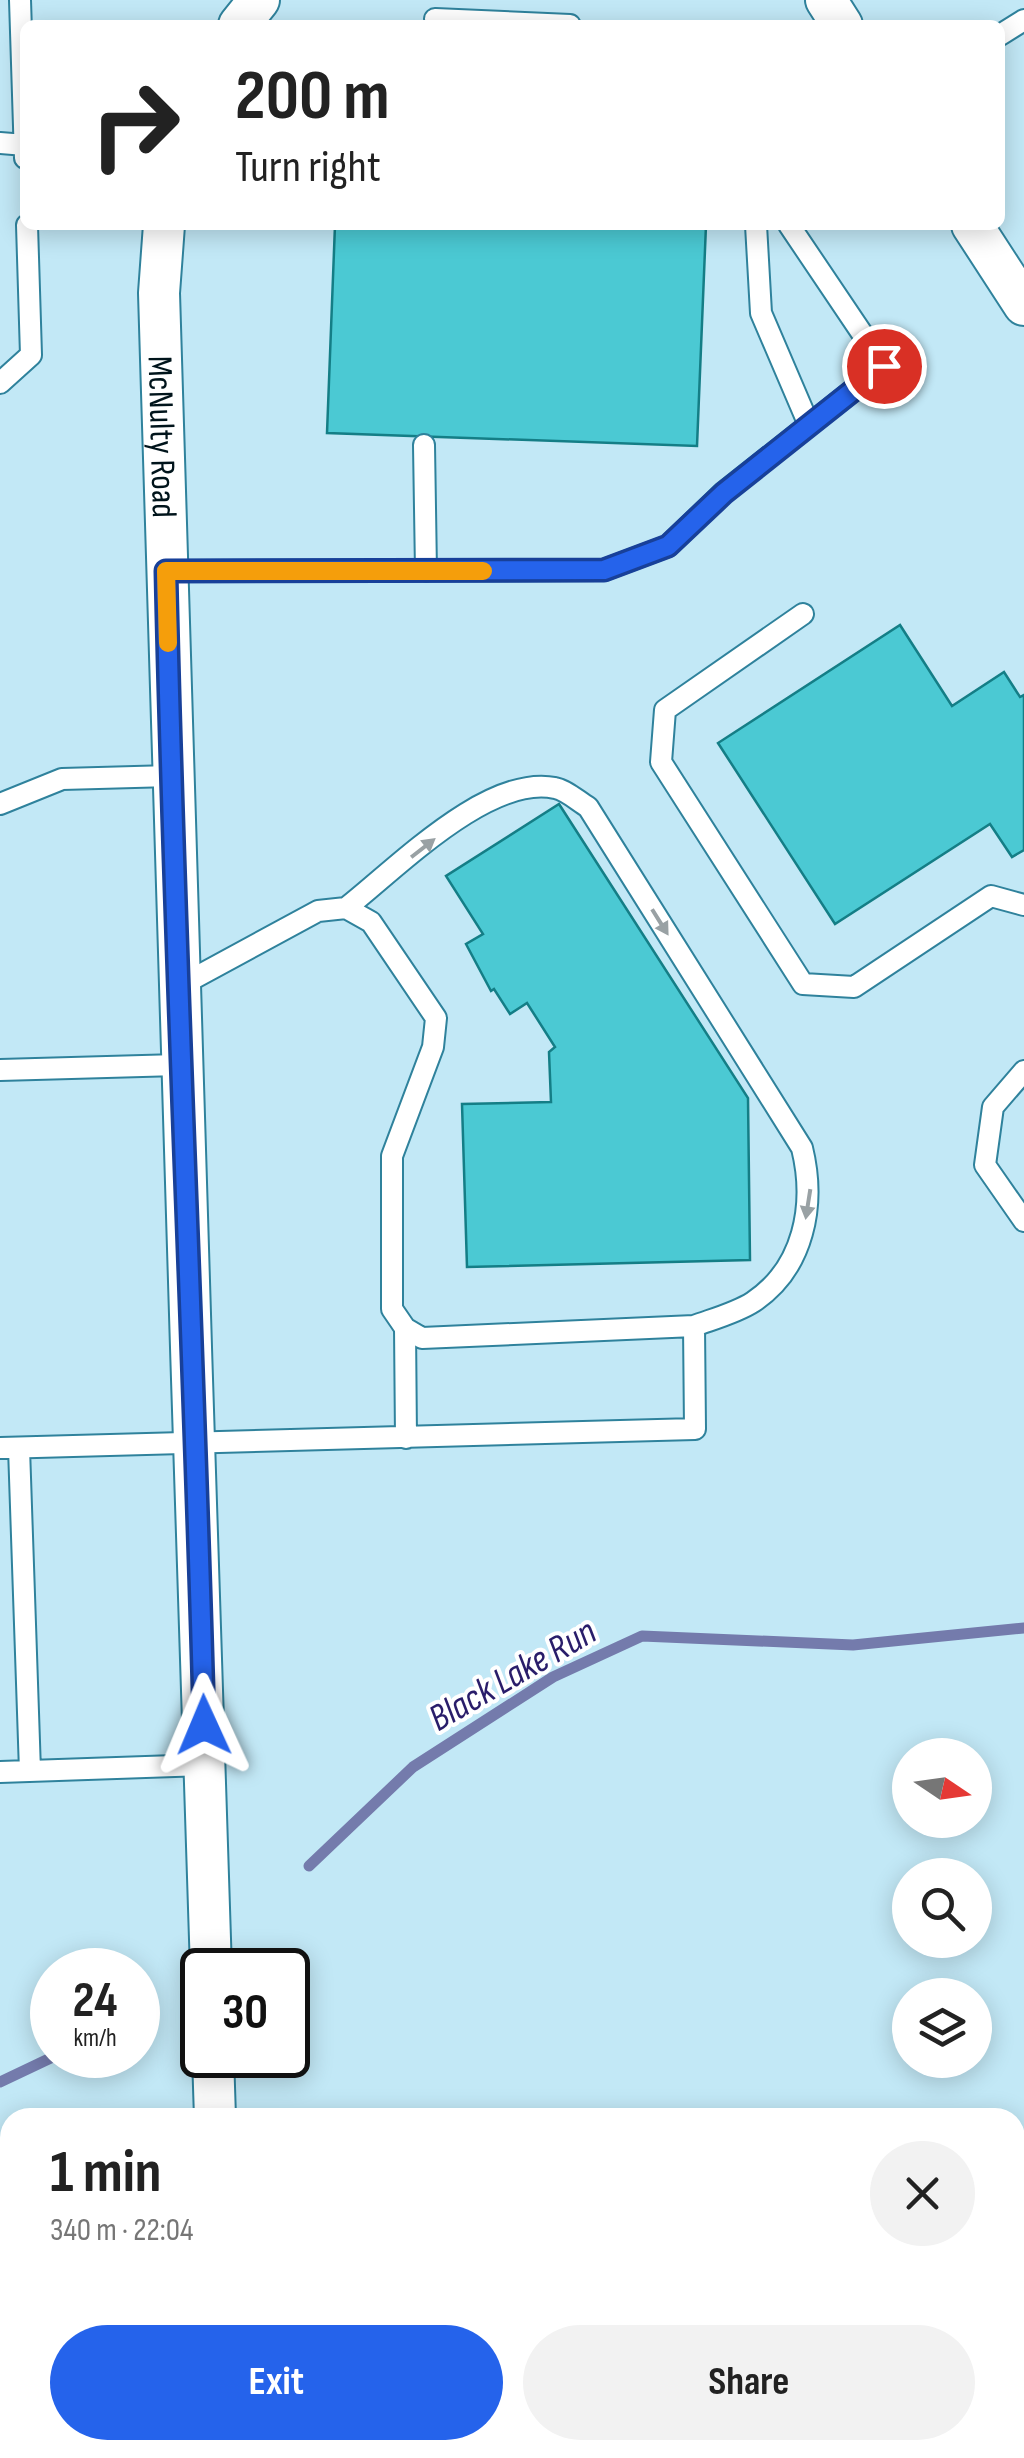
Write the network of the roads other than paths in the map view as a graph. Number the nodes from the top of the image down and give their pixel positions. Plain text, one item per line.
1 (258, 0) edge
2 (243, 20) edge
3 (27, 230) edge
4 (164, 230) edge
5 (756, 230) edge
6 (792, 230) edge
7 (975, 230) edge
8 (1024, 305) edge
9 (0, 383) edge
10 (810, 425) junction
11 (424, 445) dead end
12 (166, 571) junction
13 (426, 571) junction
14 (803, 614) dead end
15 (170, 776) junction
16 (0, 804) edge
17 (1024, 905) edge
18 (346, 908) junction
19 (176, 988) junction
20 (178, 1064) junction
21 (0, 1070) edge
22 (1024, 1071) edge
23 (1024, 1221) edge
24 (694, 1326) junction
25 (405, 1328) junction
26 (406, 1438) junction
27 (197, 1445) junction
28 (9, 1448) edge
29 (204, 1765) junction
30 (30, 1770) junction
31 (0, 1772) edge
32 (209, 1948) edge
33 (214, 2078) edge
34 (215, 2108) edge

1 - 2 street
3 - 9 lane
4 - 12 street, McNulty Road
5 - 10 lane
6 - 10 lane
7 - 8 street
10 - 13 lane
11 - 13 lane
12 - 13 lane
12 - 15 street, McNulty Road
14 - 17 lane
15 - 16 lane
15 - 19 street, McNulty Road
18 - 19 lane
18 -> 24 lane
18 - 25 lane
19 - 20 street, McNulty Road
20 - 21 lane
20 - 27 street, McNulty Road
22 - 23 lane
24 - 25 lane
24 - 26 lane
25 - 26 lane
26 - 27 lane
27 - 28 lane
27 - 29 street, McNulty Road
28 - 30 lane
29 - 30 lane
29 - 32 street, McNulty Road
30 - 31 lane
33 - 34 street

